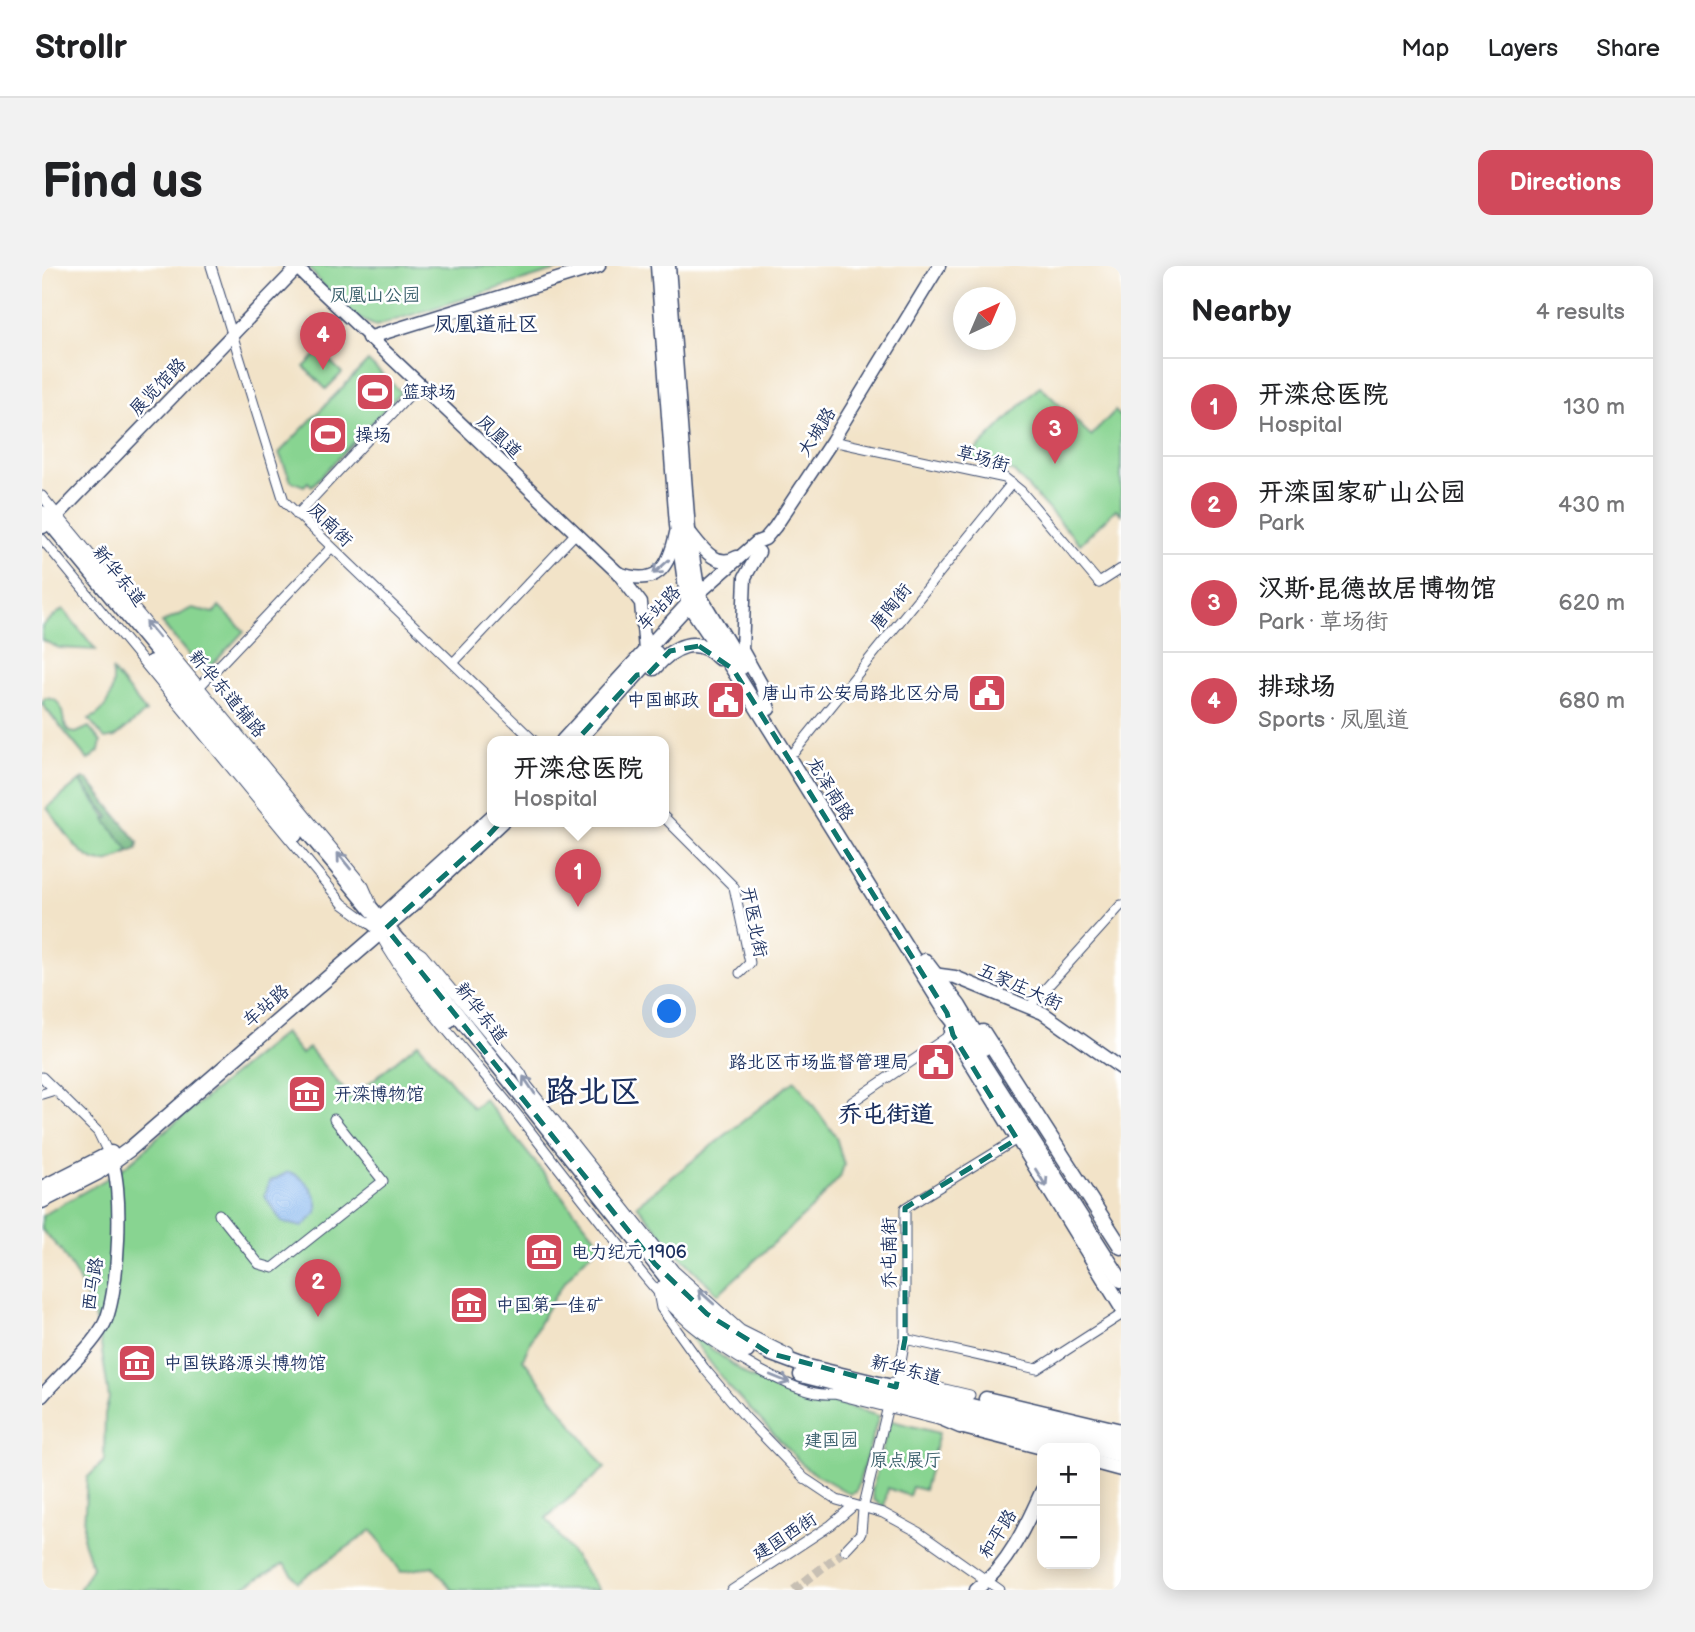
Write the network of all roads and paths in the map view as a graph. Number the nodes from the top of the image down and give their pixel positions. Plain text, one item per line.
1 (211, 266) edge
2 (599, 266) edge
3 (658, 266) edge
4 (668, 266) edge
5 (939, 266) edge
6 (295, 267) edge
7 (232, 335) junction
8 (368, 338) junction
9 (419, 386) junction
10 (832, 441) junction
11 (1012, 483) junction
12 (42, 496) edge
13 (297, 515) junction
14 (46, 522) edge
15 (683, 528) junction
16 (576, 533) junction
17 (42, 539) edge
18 (761, 544) junction
19 (331, 548) junction
20 (1121, 569) edge
21 (618, 573) junction
22 (695, 603) junction
23 (645, 652) junction
24 (453, 663) junction
25 (733, 669) junction
26 (638, 675) junction
27 (200, 687) junction
28 (769, 709) junction
29 (529, 736) edge
30 (568, 736) edge
31 (585, 736) edge
32 (795, 751) junction
33 (487, 822) edge
34 (669, 822) edge
35 (495, 827) edge
36 (1121, 905) edge
37 (379, 926) junction
38 (740, 973) dead end
39 (933, 974) junction
40 (1029, 1007) junction
41 (953, 1009) junction
42 (953, 1033) junction
43 (1121, 1068) edge
44 (42, 1077) edge
45 (55, 1090) junction
46 (42, 1094) edge
47 (852, 1102) dead end
48 (334, 1119) dead end
49 (1017, 1139) junction
50 (112, 1159) junction
51 (42, 1188) edge
52 (42, 1201) edge
53 (219, 1214) dead end
54 (1119, 1241) edge
55 (1121, 1264) edge
56 (1121, 1280) edge
57 (659, 1288) junction
58 (1121, 1306) edge
59 (1121, 1315) edge
60 (905, 1339) junction
61 (897, 1385) junction
62 (42, 1396) edge
63 (916, 1400) junction
64 (888, 1406) junction
65 (968, 1411) junction
66 (1121, 1432) edge
67 (1121, 1442) edge
68 (1078, 1443) edge
69 (1037, 1444) edge
70 (1100, 1449) edge
71 (1121, 1455) edge
72 (1100, 1463) edge
73 (1121, 1469) edge
74 (1037, 1500) edge
75 (852, 1507) junction
76 (863, 1509) junction
77 (845, 1550) tunnel mouth
78 (989, 1580) junction
79 (732, 1590) edge
80 (976, 1590) edge
81 (1000, 1590) edge

1 - 7 street, 凤南街
2 - 8 street
3 - 15 main road, 龙泽南路
4 - 15 main road, 龙泽南路
5 - 10 street, 大城路
6 - 7 street, 展览馆路
6 - 8 street, 凤凰道
7 - 13 street, 凤南街
7 - 14 street, 展览馆路
8 - 9 street, 凤凰道
9 - 13 street
9 - 16 street, 凤凰道
10 - 11 street, 草场街
10 - 18 street, 大城路
11 - 20 street, 草场街
11 - 32 street, 唐陶街
12 - 14 street, 新华东道辅路
13 - 19 street, 凤南街
27 -> 14 street, 新华东道辅路
14 - 37 main road, 新华东道
15 - 18 street
15 -> 21 street
15 - 22 main road, 龙泽南路
16 - 21 street, 凤凰道
16 - 24 street
17 - 37 street
18 - 22 street
18 - 28 street
19 - 24 street, 凤南街
19 - 27 street
21 - 23 street, 凤凰道
22 - 23 main road, 车站路
22 - 25 main road, 龙泽南路
22 - 26 main road, 车站路
22 - 28 main road, 龙泽南路
23 - 30 main road, 车站路
24 - 29 street, 凤南街
25 - 26 main road
25 - 41 main road, 龙泽南路
26 - 31 main road, 车站路
37 -> 27 street, 新华东道辅路
28 - 32 main road, 龙泽南路
32 - 39 main road, 龙泽南路
33 - 37 main road, 车站路
34 - 38 street, 开医北街
35 - 37 main road, 车站路
36 - 40 street
37 - 50 main road, 车站路
37 - 57 main road, 新华东道
61 -> 37 main road, 新华东道
39 - 40 street, 五家庄大街
39 - 41 main road, 龙泽南路
40 - 43 street, 五家庄大街
41 - 42 main road
41 - 54 main road
41 - 55 main road, 龙泽南路
41 - 56 main road, 龙泽南路
42 - 47 street
42 - 49 main road
44 - 45 street
45 - 46 street
45 - 50 street
48 - 53 street
49 -> 58 main road
49 - 60 street, 乔屯南街
50 - 51 main road, 车站路
50 - 52 main road, 车站路
50 - 62 street, 西马路
57 - 63 main road, 新华东道
57 -> 64 street
57 - 75 street
59 - 60 street
60 - 61 street, 乔屯南街
61 - 63 main road, 新华东道
61 - 65 street
63 - 65 main road, 新华东道
63 - 65 main road
64 - 65 street
64 - 76 street
65 - 66 main road
65 - 67 main road
65 - 68 main road
65 - 69 main road
70 - 71 main road
72 - 73 main road
74 - 78 street, 和平路
75 - 76 street
75 - 79 street, 建国西街
76 - 77 street
76 - 78 street
78 - 80 street, 和平路
78 - 81 street

